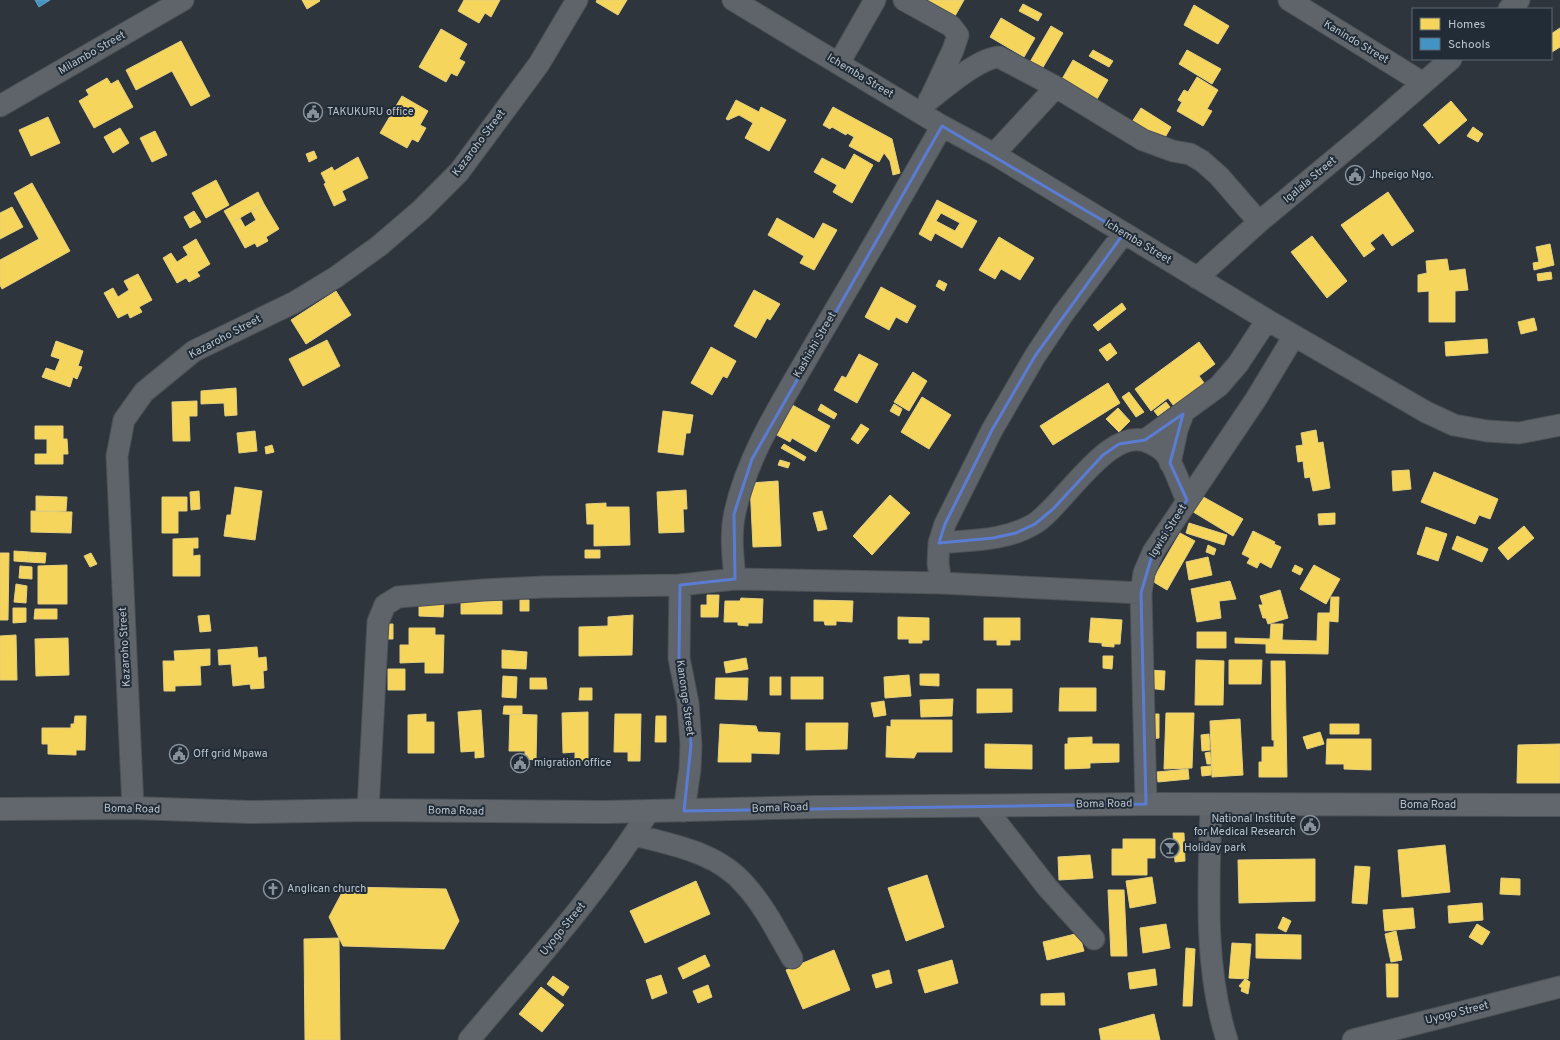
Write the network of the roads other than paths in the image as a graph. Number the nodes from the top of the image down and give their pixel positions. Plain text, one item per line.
1 (183, 0) edge
2 (577, 0) edge
3 (733, 0) edge
4 (875, 0) edge
5 (904, 0) edge
6 (1289, 0) edge
7 (1519, 0) edge
8 (1510, 8) edge
9 (1450, 60) edge
10 (839, 63) junction
11 (1423, 83) junction
12 (1056, 87) junction
13 (0, 106) edge
14 (926, 107) junction
15 (942, 126) junction
16 (994, 154) junction
17 (1259, 222) junction
18 (1124, 233) junction
19 (1197, 278) junction
20 (1267, 320) junction
21 (1294, 336) junction
22 (1183, 414) junction
23 (1560, 424) edge
24 (1144, 440) junction
25 (1170, 462) junction
26 (1188, 500) junction
27 (939, 543) junction
28 (735, 579) junction
29 (941, 583) junction
30 (680, 585) junction
31 (1141, 593) junction
32 (1146, 804) junction
33 (1211, 804) junction
34 (1560, 805) edge
35 (984, 806) junction
36 (133, 808) junction
37 (0, 809) edge
38 (368, 810) junction
39 (684, 811) junction
40 (649, 812) junction
41 (634, 835) junction
42 (1094, 939) dead end
43 (792, 958) dead end
44 (1560, 987) edge
45 (469, 1040) edge
46 (1228, 1040) edge
47 (1353, 1040) edge

1 - 13 street, Milambo Street
2 - 36 street, Kazaroho Street
3 - 10 street, Ichemba Street
4 - 10 street
5 - 14 street
6 - 11 street, Kanindo Street
7 - 8 street
9 - 11 street, Igalala Street
10 - 14 street, Ichemba Street
11 - 17 street, Igalala Street
12 - 14 street
12 - 16 street
12 - 17 street
14 - 15 street, Ichemba Street
15 - 16 street, Ichemba Street
15 - 28 street, Kashishi Street
16 - 18 street, Ichemba Street
17 - 19 street, Igalala Street
18 - 19 street, Ichemba Street
18 - 27 street
19 - 20 street, Ichemba Street
20 - 21 street, Ichemba Street
20 - 22 street
21 - 23 street, Ichemba Street
21 - 26 street, Igwisi Street
22 - 24 street
22 - 25 street
24 - 25 street
24 - 27 street
25 - 26 street
26 - 31 street, Igwisi Street
27 - 29 street
28 - 29 street
28 - 30 street
29 - 31 street
30 - 38 street
30 - 39 street, Kanonge Street
31 - 32 street, Igwisi Street
32 - 33 main road, Boma Road
32 - 35 main road, Boma Road
33 - 34 main road, Boma Road
33 - 46 street
35 - 39 main road, Boma Road
35 - 42 street
36 - 37 main road, Boma Road
36 - 38 main road, Boma Road
38 - 40 main road, Boma Road
39 - 40 main road, Boma Road
40 - 41 street, Uyogo Street
41 - 43 street
41 - 45 street, Uyogo Street
44 - 47 street, Uyogo Street

